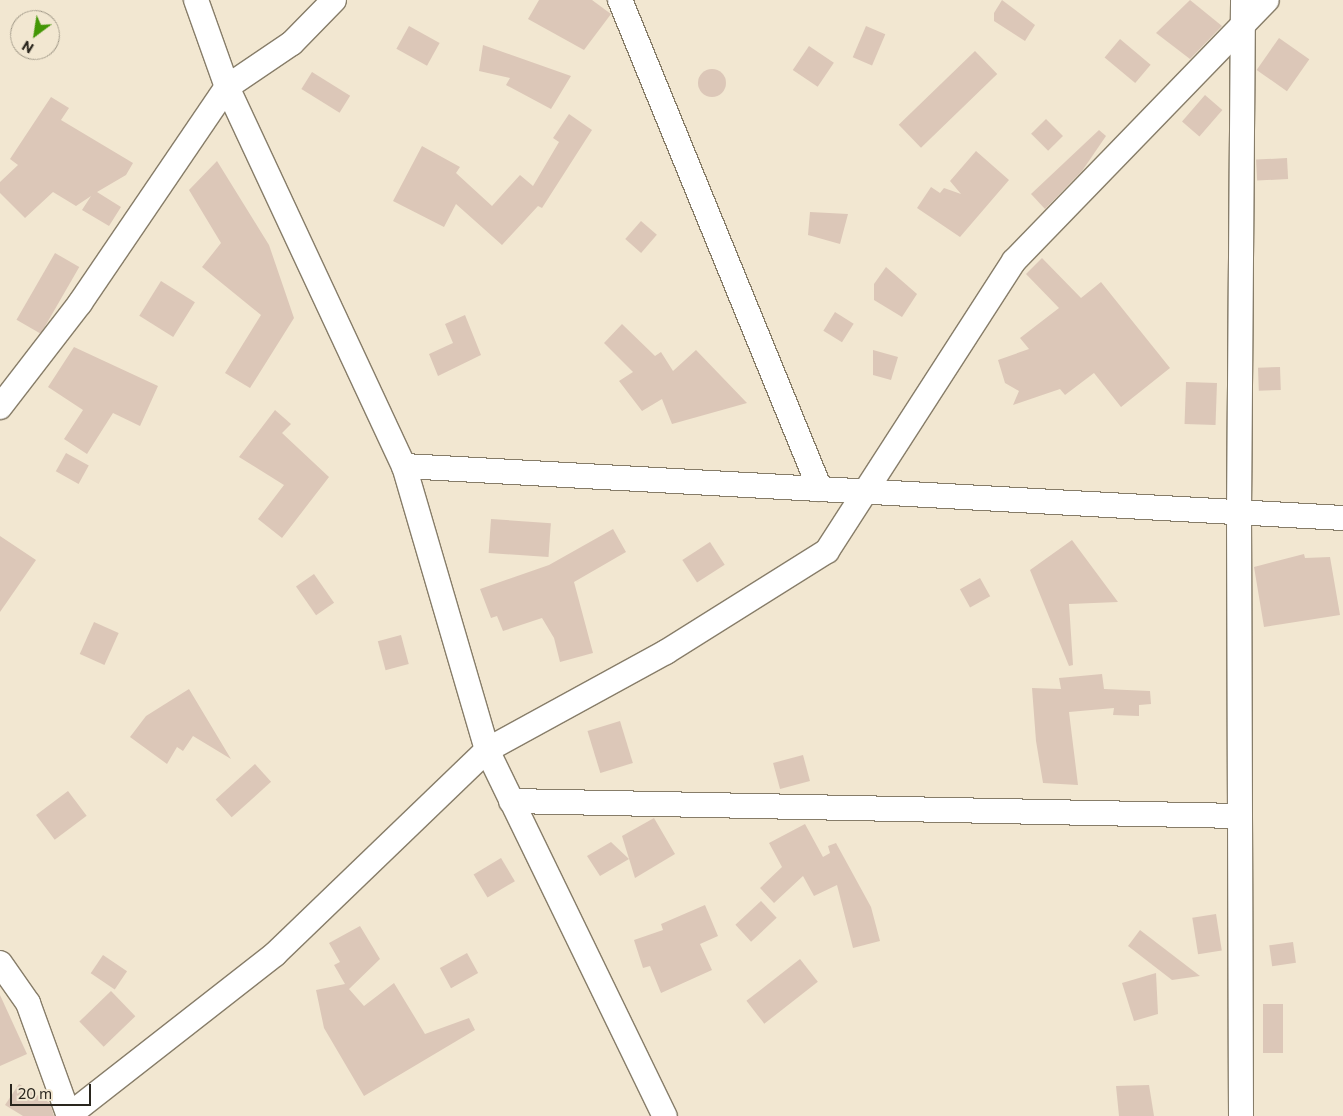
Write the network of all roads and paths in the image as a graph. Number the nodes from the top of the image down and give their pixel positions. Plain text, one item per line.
1 (196, 0) edge
2 (334, 0) edge
3 (620, 0) edge
4 (1243, 0) edge
5 (1267, 0) edge
6 (1243, 25) junction
7 (227, 87) junction
8 (0, 407) edge
9 (404, 466) junction
10 (820, 489) junction
11 (864, 492) junction
12 (1239, 513) junction
13 (1343, 518) edge
14 (487, 750) junction
15 (511, 801) junction
16 (1240, 816) junction
17 (0, 963) edge
18 (69, 1116) edge
19 (665, 1116) edge
20 (1241, 1116) edge

1 - 7 street
2 - 7 street
3 - 10 street
4 - 6 street
5 - 6 street
6 - 11 street
6 - 12 street
7 - 8 street
7 - 9 street
9 - 10 street
9 - 14 street
10 - 11 street
11 - 12 street
11 - 14 street
12 - 13 street
12 - 16 street
14 - 15 street
14 - 18 street
15 - 16 street
15 - 19 street
16 - 20 street
17 - 18 street

